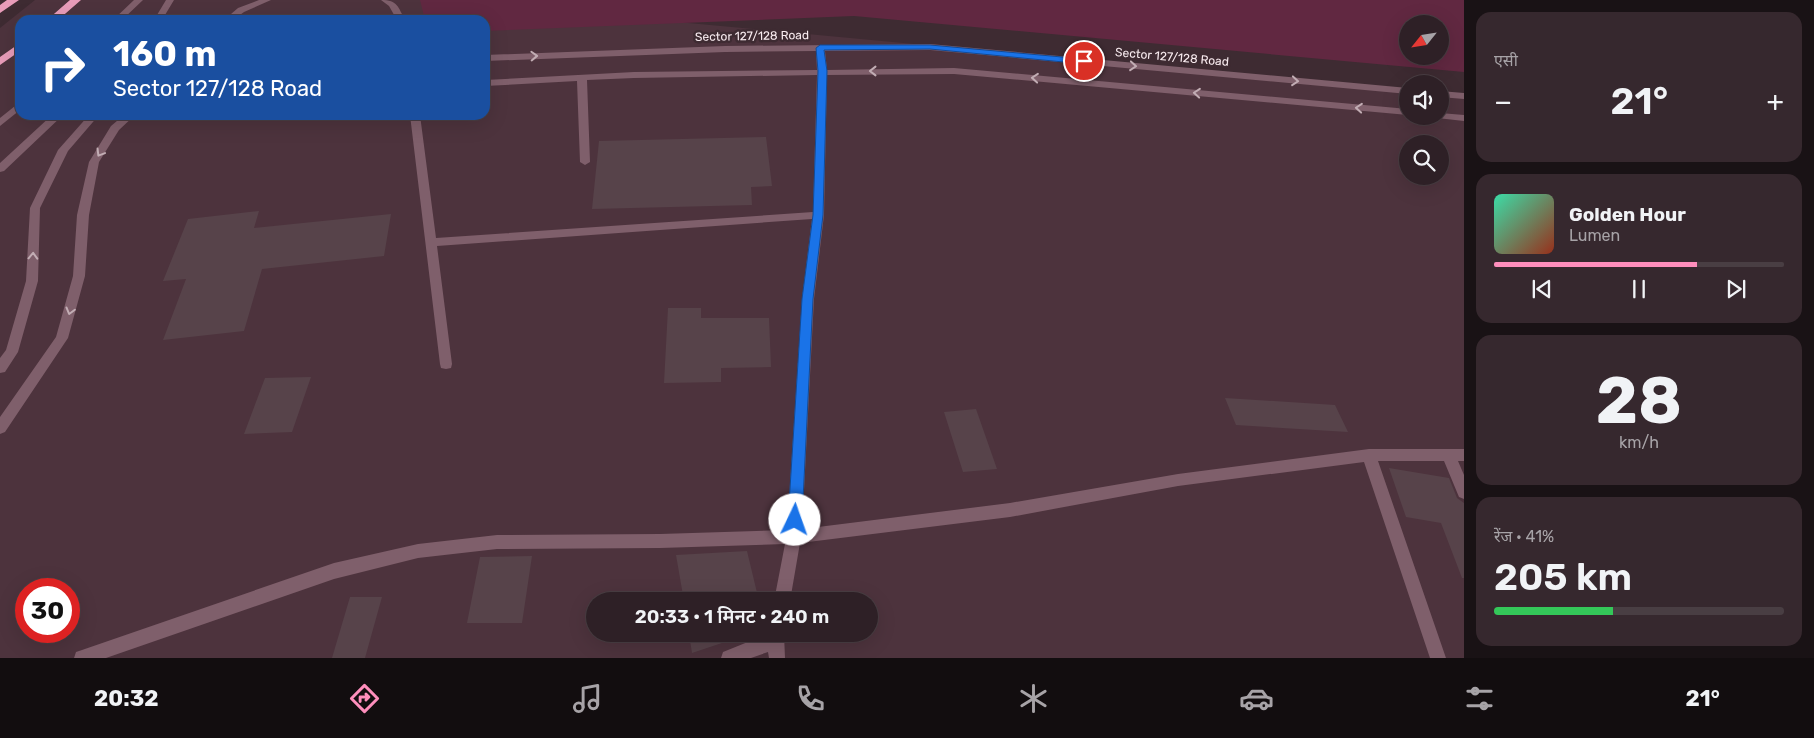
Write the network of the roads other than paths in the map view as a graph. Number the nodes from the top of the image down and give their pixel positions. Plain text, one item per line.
1 (14, 0) edge
2 (76, 0) edge
3 (139, 0) edge
4 (170, 0) edge
5 (267, 0) edge
6 (384, 0) edge
7 (0, 10) edge
8 (58, 15) edge
9 (122, 15) edge
10 (161, 15) edge
11 (234, 15) edge
12 (398, 15) edge
13 (820, 48) junction
14 (15, 50) edge
15 (490, 58) edge
16 (0, 62) edge
17 (822, 71) junction
18 (582, 78) junction
19 (490, 83) edge
20 (1399, 90) edge
21 (1449, 95) edge
22 (1464, 96) edge
23 (15, 110) edge
24 (1399, 111) edge
25 (1449, 117) edge
26 (1464, 118) edge
27 (53, 120) edge
28 (89, 120) edge
29 (124, 120) edge
30 (416, 120) edge
31 (0, 123) edge
32 (585, 162) dead end
33 (0, 169) edge
34 (818, 215) junction
35 (432, 242) junction
36 (446, 364) dead end
37 (0, 368) edge
38 (0, 428) edge
39 (1369, 455) junction
40 (1448, 455) junction
41 (1464, 455) edge
42 (1464, 492) edge
43 (794, 537) junction
44 (784, 592) edge
45 (765, 642) edge
46 (776, 642) edge
47 (82, 658) edge
48 (729, 658) edge
49 (777, 658) edge
50 (1438, 658) edge

1 - 7 highway
2 - 8 highway
3 - 9 street
4 - 10 street
5 - 11 street
6 - 12 street
15 -> 13 street, Sector 127/128 Road
13 - 17 street
13 -> 20 street, Sector 127/128 Road
14 - 16 highway
17 - 18 street
24 -> 17 street
17 - 34 street
18 - 19 street
18 - 32 street
21 - 22 street
23 - 31 street
25 - 26 street
27 - 33 street
37 -> 28 street
29 -> 38 street
30 - 35 street
34 - 35 street
34 - 43 street
35 - 36 street
39 - 40 street
39 - 43 street
39 - 50 street
40 - 41 street
40 - 42 street
43 - 44 street
43 - 47 street
45 - 48 street
46 - 49 street

